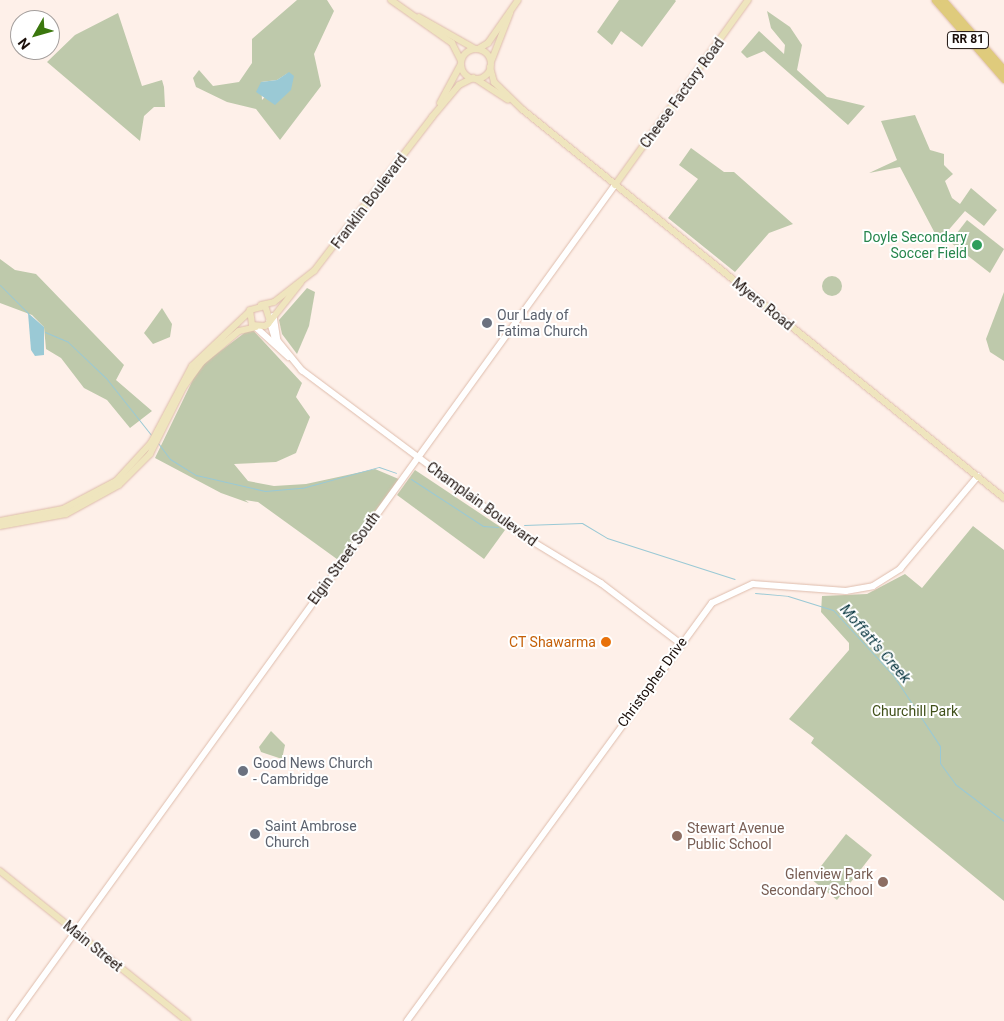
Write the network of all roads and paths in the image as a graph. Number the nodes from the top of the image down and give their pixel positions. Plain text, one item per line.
1 (518, 0) edge
2 (748, 0) edge
3 (935, 0) edge
4 (943, 0) edge
5 (393, 1) edge
6 (511, 12) junction
7 (476, 49) junction
8 (461, 62) junction
9 (491, 65) junction
10 (1004, 70) edge
11 (474, 78) junction
12 (1004, 78) edge
13 (522, 110) junction
14 (432, 117) junction
15 (615, 185) junction
16 (302, 281) junction
17 (261, 305) junction
18 (249, 312) junction
19 (272, 319) junction
20 (256, 327) junction
21 (289, 357) junction
22 (158, 435) junction
23 (153, 445) junction
24 (418, 456) junction
25 (978, 476) junction
26 (1004, 498) edge
27 (0, 521) edge
28 (0, 526) edge
29 (680, 643) junction
30 (0, 871) edge
31 (75, 932) junction
32 (187, 1020) edge
33 (11, 1021) edge
34 (407, 1021) edge

1 - 6 main road
2 - 15 main road, Cheese Factory Road
3 - 12 main road, RR 81
4 - 10 main road, RR 81
5 - 7 main road
5 - 8 main road
6 - 7 main road
6 - 9 main road
7 - 8 main road
7 - 9 main road, Myers Road
8 - 11 main road, Myers Road
8 - 14 main road, Franklin Boulevard
9 - 11 main road, Franklin Boulevard
9 - 13 main road, Myers Road
11 - 13 main road, Myers Road
11 - 14 main road, Franklin Boulevard
13 - 15 main road, Myers Road
14 - 16 main road, Franklin Boulevard
15 - 24 street, Elgin Street South
15 - 25 main road, Myers Road
16 - 17 main road, Franklin Boulevard
16 - 19 main road, Franklin Boulevard
17 - 18 main road, Franklin Boulevard
17 - 19 main road
18 - 20 main road
18 - 22 main road
19 - 20 main road
19 - 21 street, Champlain Boulevard
20 - 21 street, Champlain Boulevard
20 - 22 main road
21 - 24 street, Champlain Boulevard
22 - 23 main road
23 - 27 main road
23 - 28 main road
24 - 29 street, Champlain Boulevard
24 - 31 street, Elgin Street South
25 - 26 main road, Myers Road
25 - 29 street, Christopher Drive
29 - 34 street, Christopher Drive
30 - 31 main road, Main Street
31 - 32 main road, Main Street
31 - 33 street, Elgin Street South

